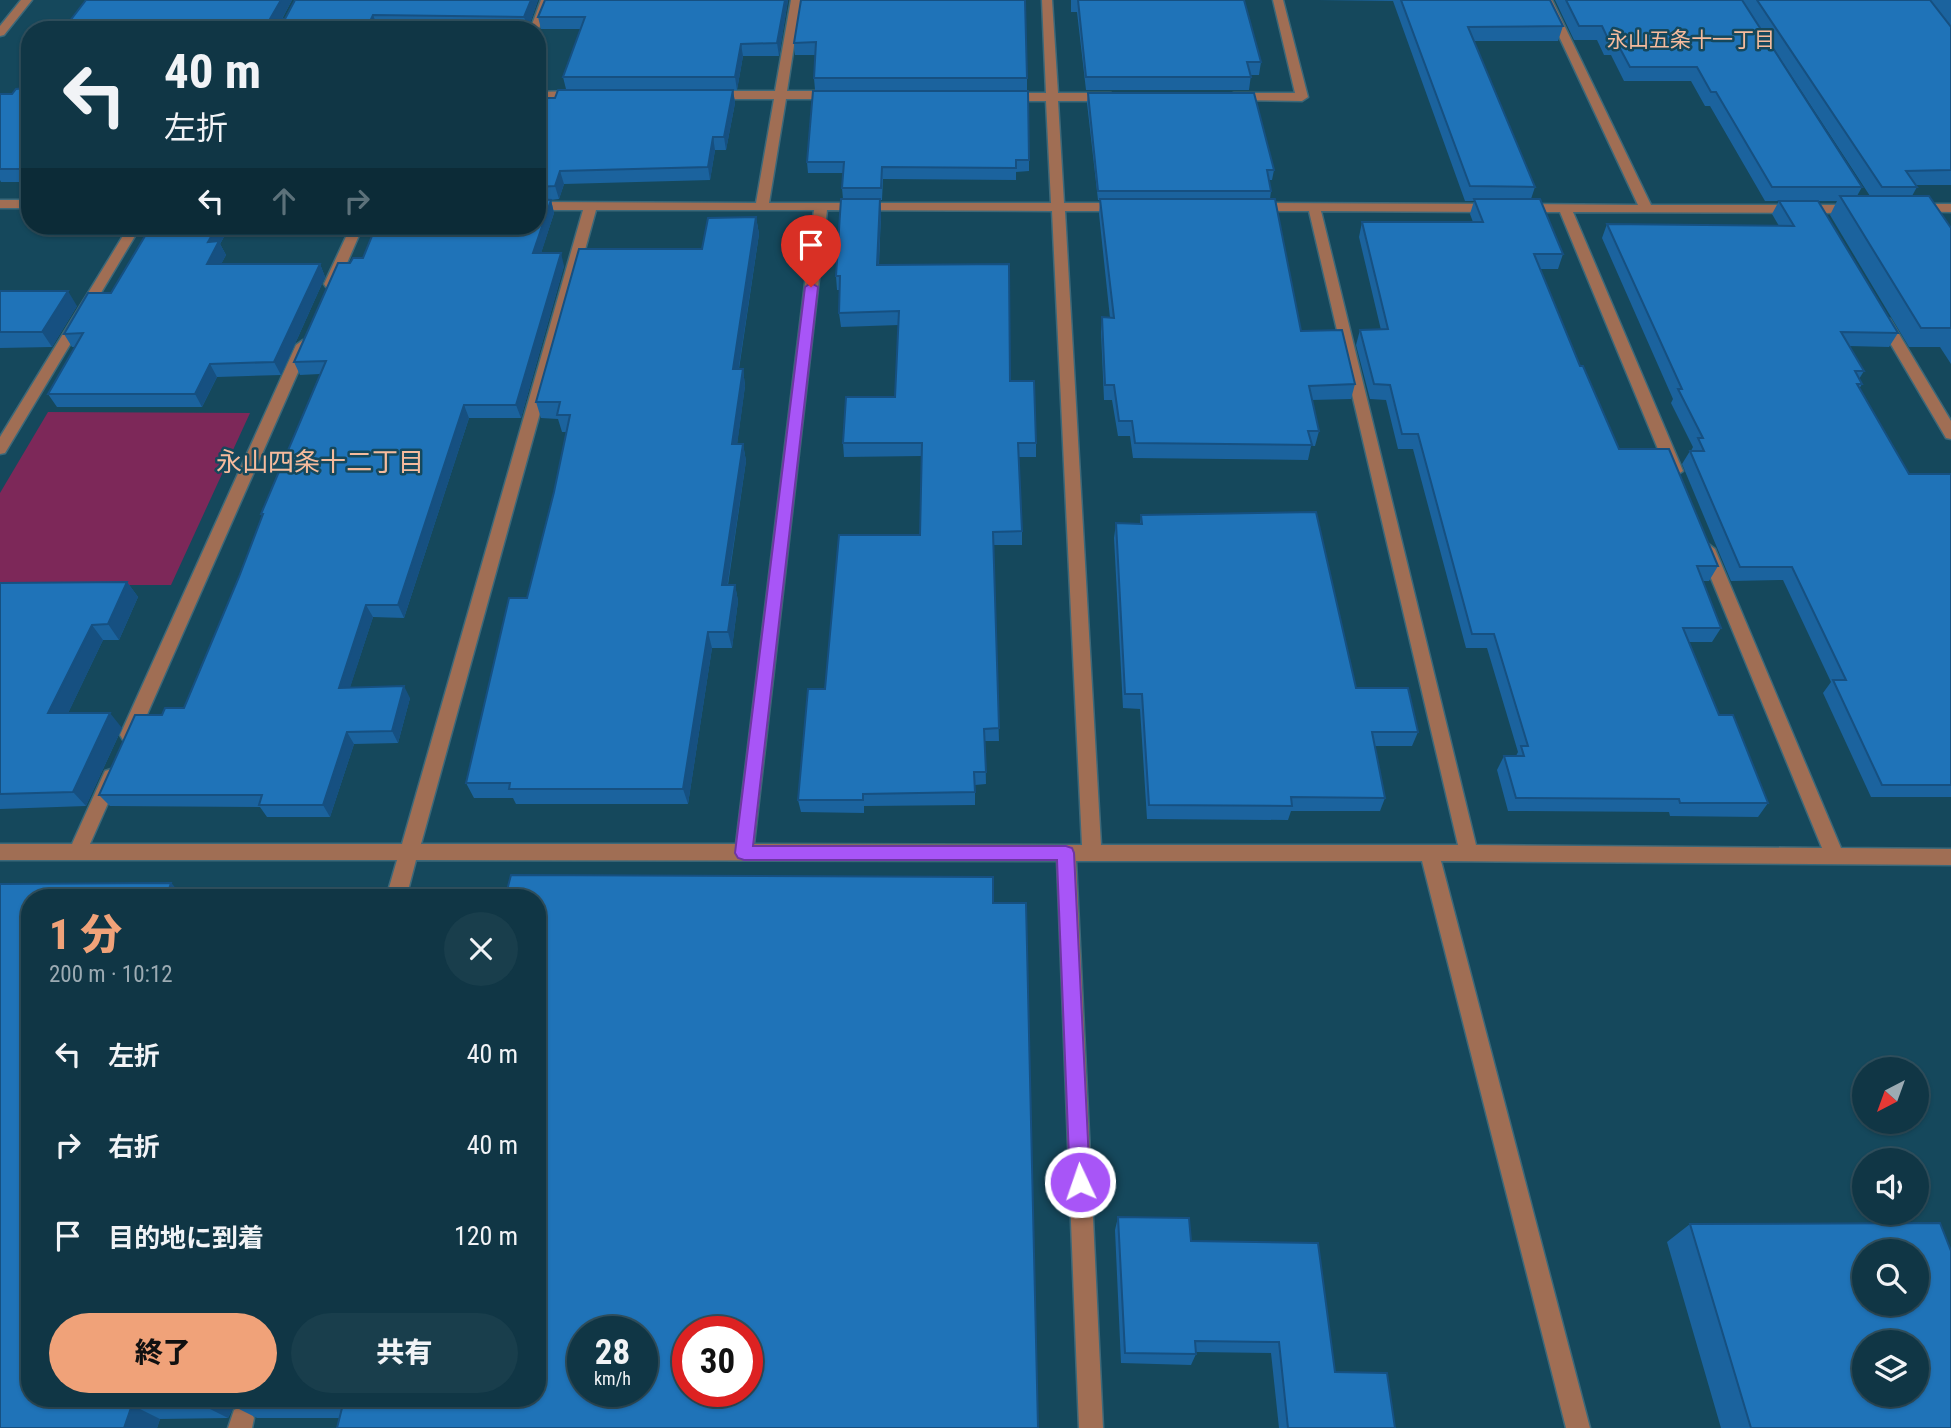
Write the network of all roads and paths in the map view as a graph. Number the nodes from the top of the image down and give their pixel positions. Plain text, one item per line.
1 (27, 0) edge
2 (546, 0) edge
3 (796, 0) edge
4 (1047, 0) edge
5 (1278, 0) edge
6 (1547, 0) edge
7 (538, 21) edge
8 (0, 33) edge
9 (780, 94) junction
10 (591, 95) edge
11 (699, 95) edge
12 (848, 95) edge
13 (546, 96) edge
14 (997, 96) edge
15 (1051, 97) junction
16 (1121, 97) edge
17 (1218, 97) edge
18 (1861, 197) edge
19 (0, 204) edge
20 (21, 204) edge
21 (546, 206) edge
22 (591, 206) junction
23 (762, 206) junction
24 (821, 206) junction
25 (1059, 207) junction
26 (1140, 207) edge
27 (1247, 207) edge
28 (1314, 207) junction
29 (1565, 208) junction
30 (1646, 208) junction
31 (1896, 208) edge
32 (1951, 208) edge
33 (130, 235) edge
34 (352, 235) edge
35 (323, 301) edge
36 (1874, 303) edge
37 (312, 326) edge
38 (1951, 433) edge
39 (0, 449) edge
40 (1681, 488) edge
41 (1703, 538) edge
42 (0, 852) edge
43 (410, 852) junction
44 (77, 853) junction
45 (744, 853) junction
46 (1066, 853) junction
47 (1092, 853) junction
48 (1429, 853) junction
49 (1469, 853) junction
50 (1835, 856) junction
51 (1951, 858) edge
52 (399, 889) edge
53 (1091, 1428) edge
54 (1578, 1428) edge

1 - 8 street
2 - 7 street
3 - 9 street
4 - 15 street
5 - 17 street
6 - 30 street
9 - 11 street
9 - 12 street
9 - 23 street
10 - 13 street
14 - 15 street
15 - 16 street
15 - 25 street
18 - 30 street
19 - 20 street
21 - 22 street
22 - 23 street
22 - 43 street
23 - 24 street
24 - 25 street
24 - 45 street
25 - 26 street
25 - 47 street
27 - 28 street
28 - 29 street
28 - 49 street
29 - 30 street
29 - 40 street
31 - 32 street
33 - 39 street
34 - 35 street
36 - 38 street
37 - 44 street
41 - 50 street
42 - 44 street
43 - 44 street
43 - 45 street
43 - 52 street
45 - 46 street
46 - 47 street
46 - 53 street
47 - 48 street
48 - 49 street
48 - 54 street
49 - 50 street
50 - 51 street

